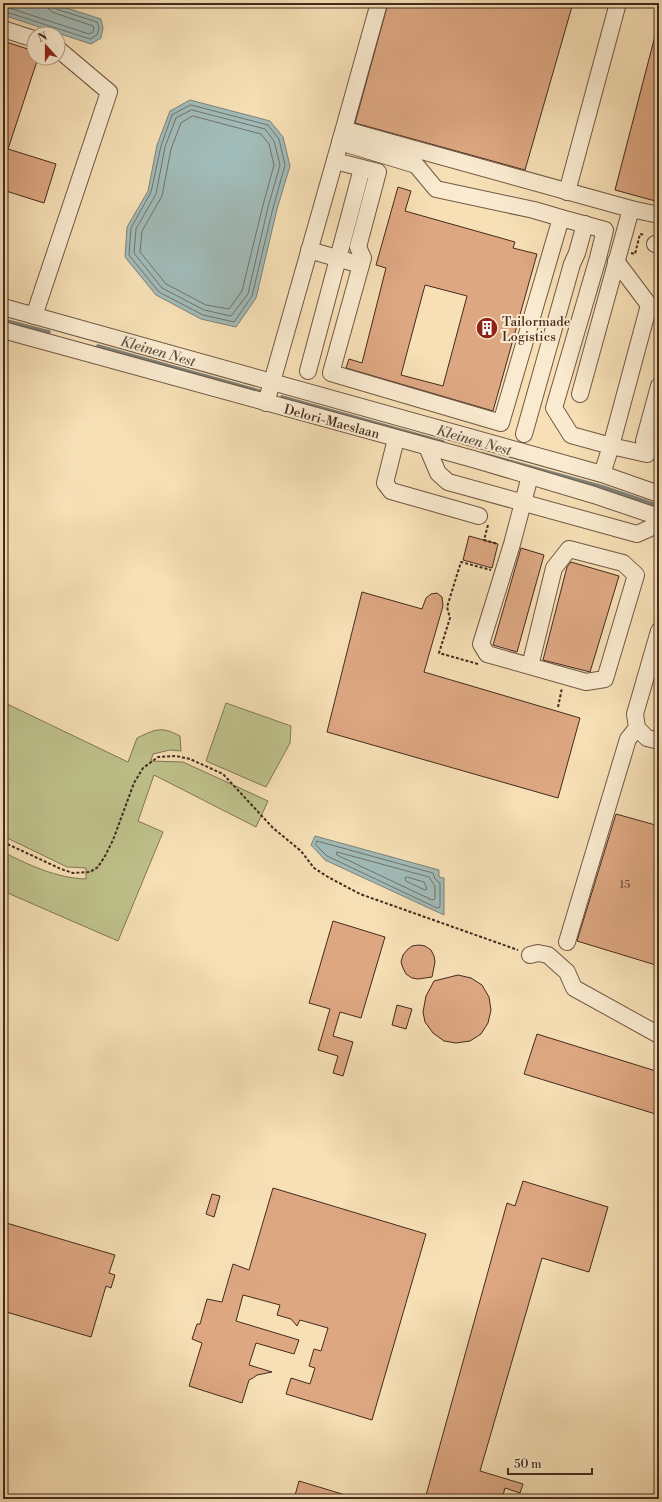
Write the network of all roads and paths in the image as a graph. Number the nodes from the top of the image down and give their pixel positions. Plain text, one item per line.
1 (379, 3) edge
2 (618, 3) edge
3 (3, 29) edge
4 (26, 36) edge
5 (66, 56) edge
6 (340, 140) junction
7 (335, 161) junction
8 (360, 176) dead end
9 (567, 192) junction
10 (631, 209) junction
11 (659, 216) edge
12 (561, 218) junction
13 (585, 224) junction
14 (309, 250) junction
15 (338, 258) junction
16 (616, 261) junction
17 (361, 265) junction
18 (3, 307) edge
19 (34, 316) junction
20 (3, 330) edge
21 (308, 371) dead end
22 (272, 382) junction
23 (659, 386) edge
24 (580, 394) dead end
25 (266, 403) junction
26 (659, 431) edge
27 (524, 434) dead end
28 (396, 438) junction
29 (612, 442) junction
30 (427, 447) junction
31 (641, 452) junction
32 (602, 474) junction
33 (530, 476) junction
34 (659, 494) edge
35 (522, 503) junction
36 (479, 516) dead end
37 (659, 518) edge
38 (659, 522) edge
39 (659, 631) edge
40 (530, 666) junction
41 (637, 728) junction
42 (659, 741) edge
43 (3, 842) edge
44 (567, 942) dead end
45 (530, 955) joint
46 (659, 1034) edge

1 - 6 street
2 - 9 street
3 - 4 street
5 - 19 street
6 - 7 street
6 - 9 street
6 - 12 street
7 - 14 street
7 - 17 street
8 - 15 street
9 - 10 street
10 - 11 street
10 - 16 street
12 - 13 street
12 - 17 street
13 - 27 street
13 - 29 street
14 - 15 street
14 - 22 street
15 - 17 street
15 - 21 street
16 - 24 street
16 - 29 street
18 - 19 street, Delori-Maeslaan
19 - 22 street, Delori-Maeslaan
20 - 25 street, Delori-Maeslaan
22 - 25 street
22 - 32 street, Delori-Maeslaan
23 - 31 street
25 - 28 street, Delori-Maeslaan
26 - 31 street
28 - 30 street, Delori-Maeslaan
28 - 36 street
29 - 31 street
29 - 32 street
30 - 33 street, Delori-Maeslaan
30 - 35 street
32 - 34 street, Delori-Maeslaan
33 - 35 street
33 - 37 street, Delori-Maeslaan
35 - 38 street
35 - 40 street
39 - 41 street
40 - 40 street
41 - 42 street
41 - 44 street
43 - 45 path
45 - 46 street

